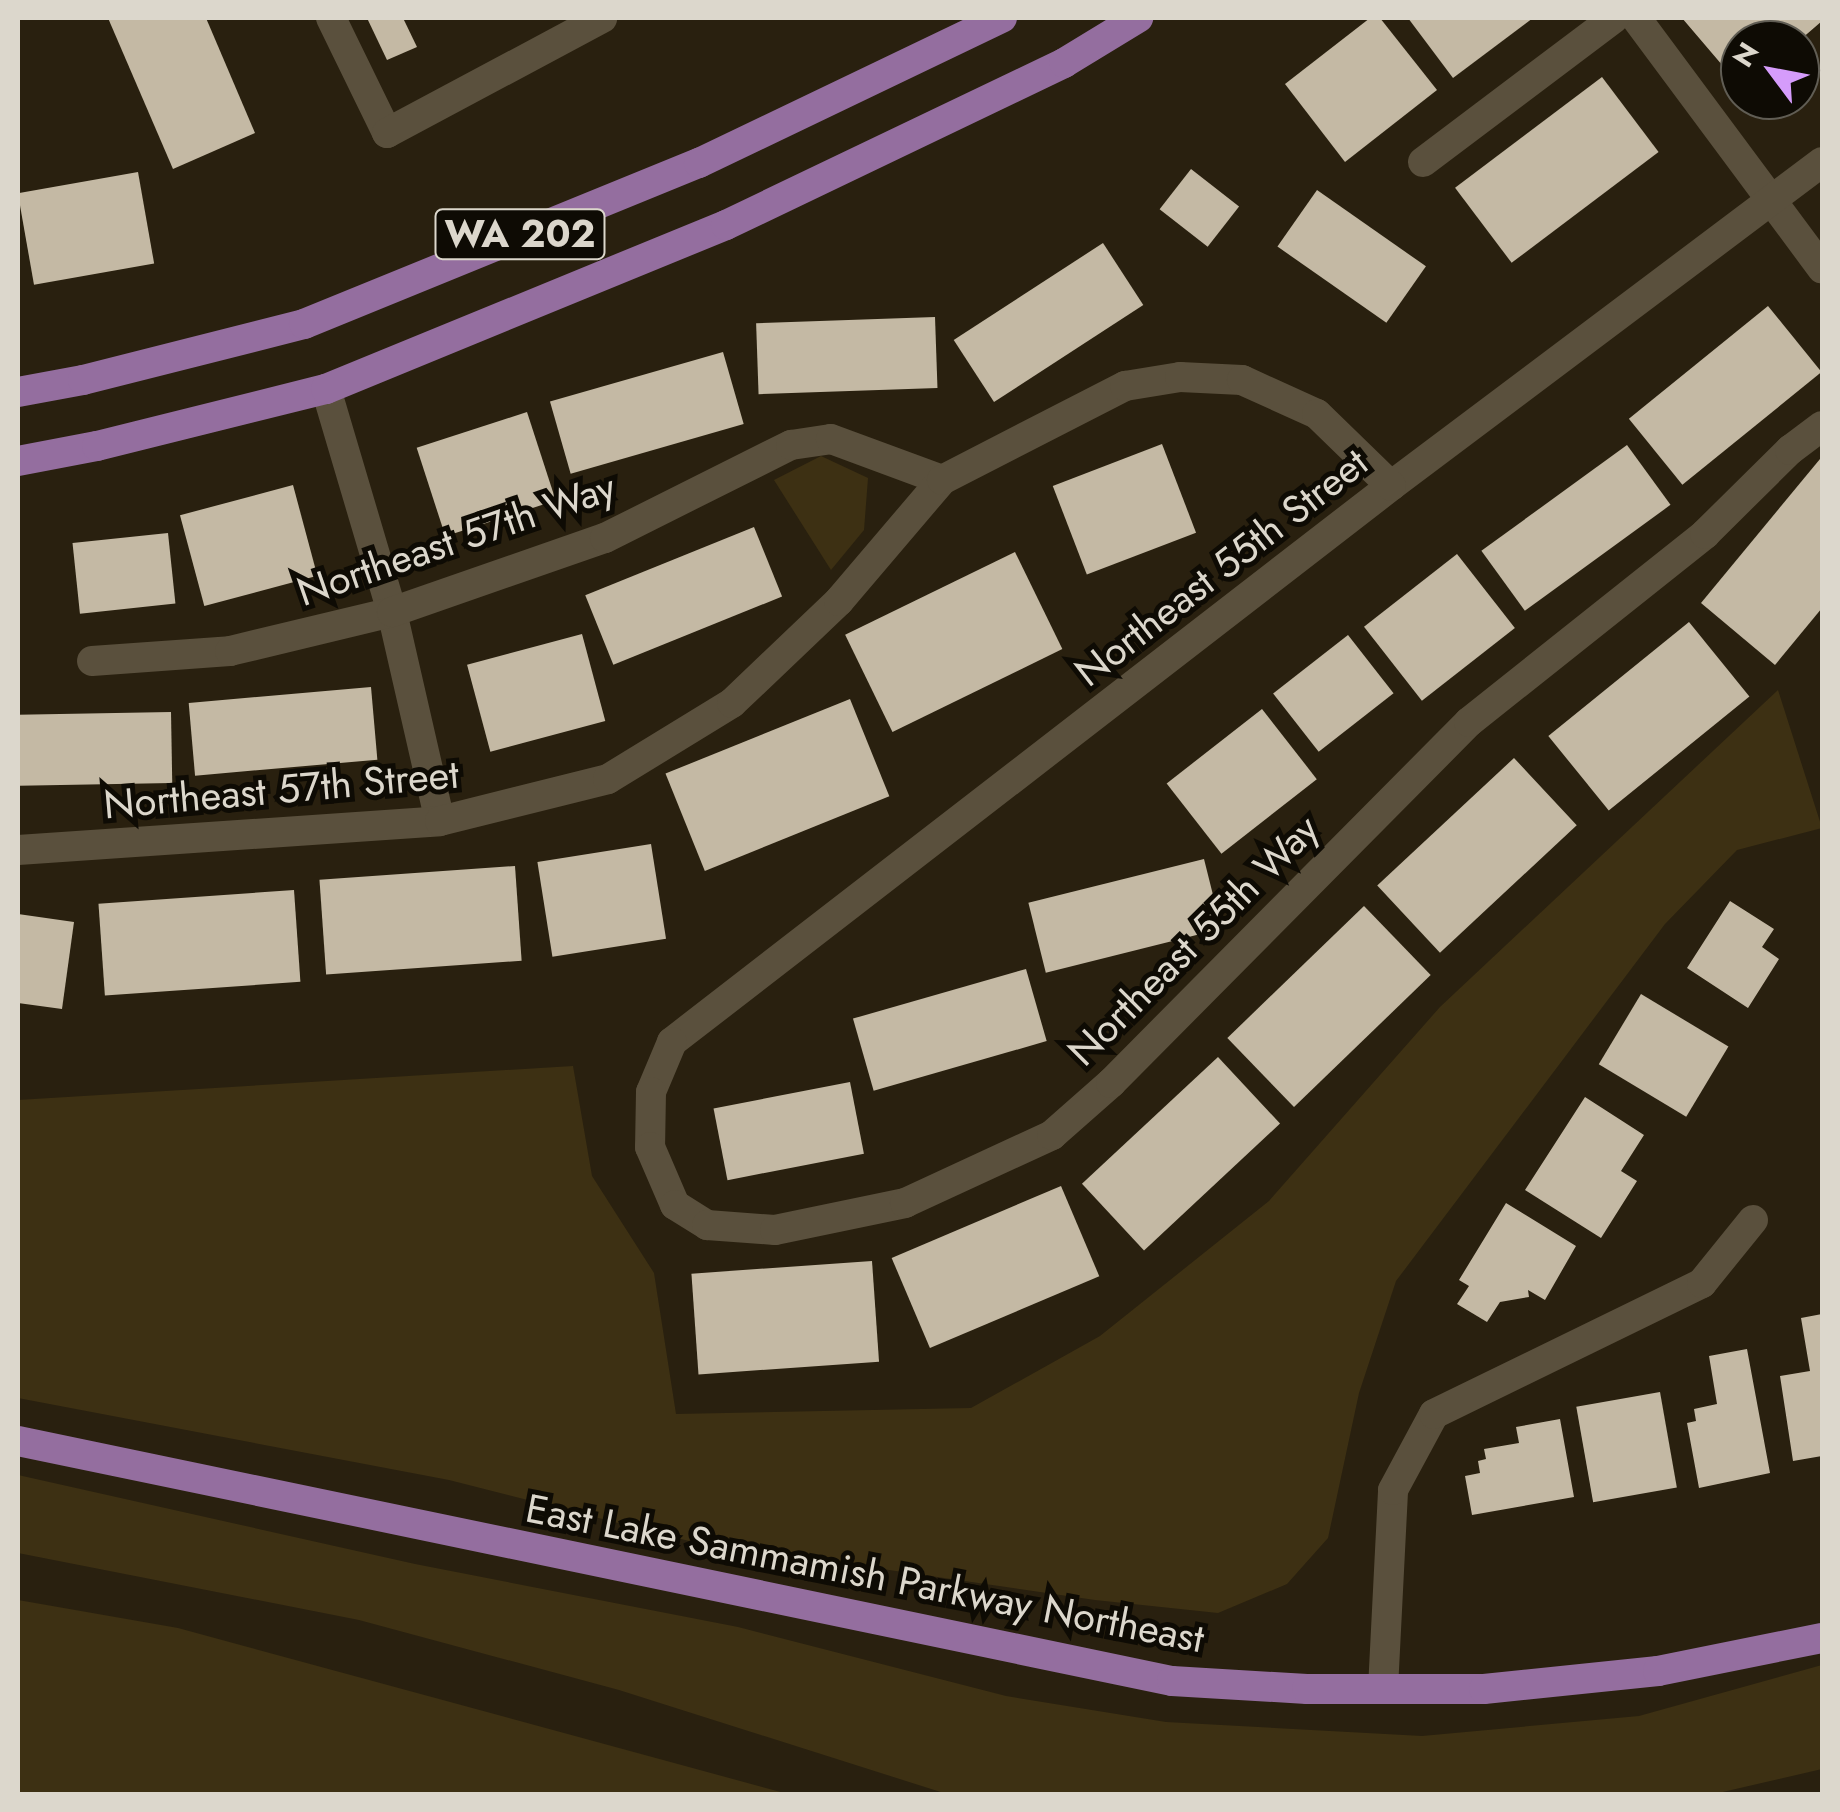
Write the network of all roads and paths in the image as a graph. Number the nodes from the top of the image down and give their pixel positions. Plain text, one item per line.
1 (331, 18) edge
2 (602, 18) edge
3 (1002, 18) edge
4 (1138, 18) edge
5 (1614, 18) edge
6 (1636, 18) edge
7 (1423, 162) dead end
8 (1822, 162) edge
9 (1774, 203) junction
10 (1822, 268) edge
11 (326, 388) junction
12 (18, 392) edge
13 (1822, 426) edge
14 (18, 460) edge
15 (942, 480) junction
16 (1391, 486) junction
17 (392, 612) junction
18 (92, 662) dead end
19 (440, 821) junction
20 (18, 850) edge
21 (672, 1042) joint
22 (1753, 1220) dead end
23 (18, 1442) edge
24 (1822, 1638) edge
25 (1383, 1689) junction

1 - 2 street
3 - 12 main road, WA 202
4 - 11 main road, WA 202
5 - 7 street
6 - 9 street
8 - 9 street, Northeast 55th Street
9 - 10 street
9 - 16 street, Northeast 55th Street
11 - 14 main road, WA 202
11 - 17 street
13 - 21 street, Northeast 55th Way
15 - 16 street, Northeast 57th Street
15 - 17 street, Northeast 57th Way
15 - 19 street, Northeast 57th Street
16 - 21 street, Northeast 55th Street
17 - 18 street, Northeast 57th Way
17 - 19 street
19 - 20 street, Northeast 57th Street
22 - 25 street
23 - 25 main road, East Lake Sammamish Parkway Northeast
24 - 25 main road, East Lake Sammamish Parkway Northeast

